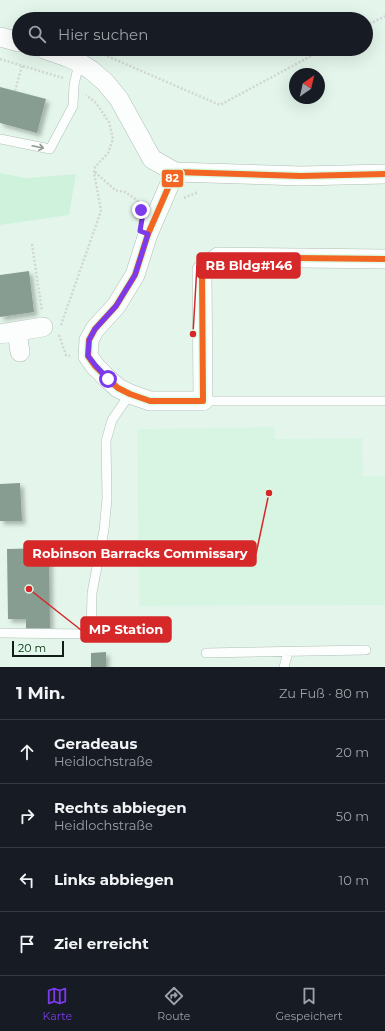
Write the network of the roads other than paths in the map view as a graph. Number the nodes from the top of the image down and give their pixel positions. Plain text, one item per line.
1 (0, 37) edge
2 (12, 40) edge
3 (64, 56) edge
4 (79, 63) junction
5 (0, 139) edge
6 (175, 172) junction
7 (385, 174) edge
8 (385, 259) edge
9 (51, 328) road end
10 (9, 333) edge
11 (20, 352) dead end
12 (130, 394) junction
13 (203, 401) junction
14 (385, 401) edge
15 (0, 633) edge
16 (366, 650) dead end
17 (288, 652) junction
18 (206, 653) dead end
19 (284, 667) edge

1 - 2 street
3 - 4 street
5 -> 4 lane
4 - 6 street
6 - 7 street
6 - 12 street
8 - 13 street
9 - 10 street
10 - 11 street
12 - 13 street
12 - 15 lane
13 - 14 lane
16 - 17 lane
17 - 18 lane
17 - 19 lane

